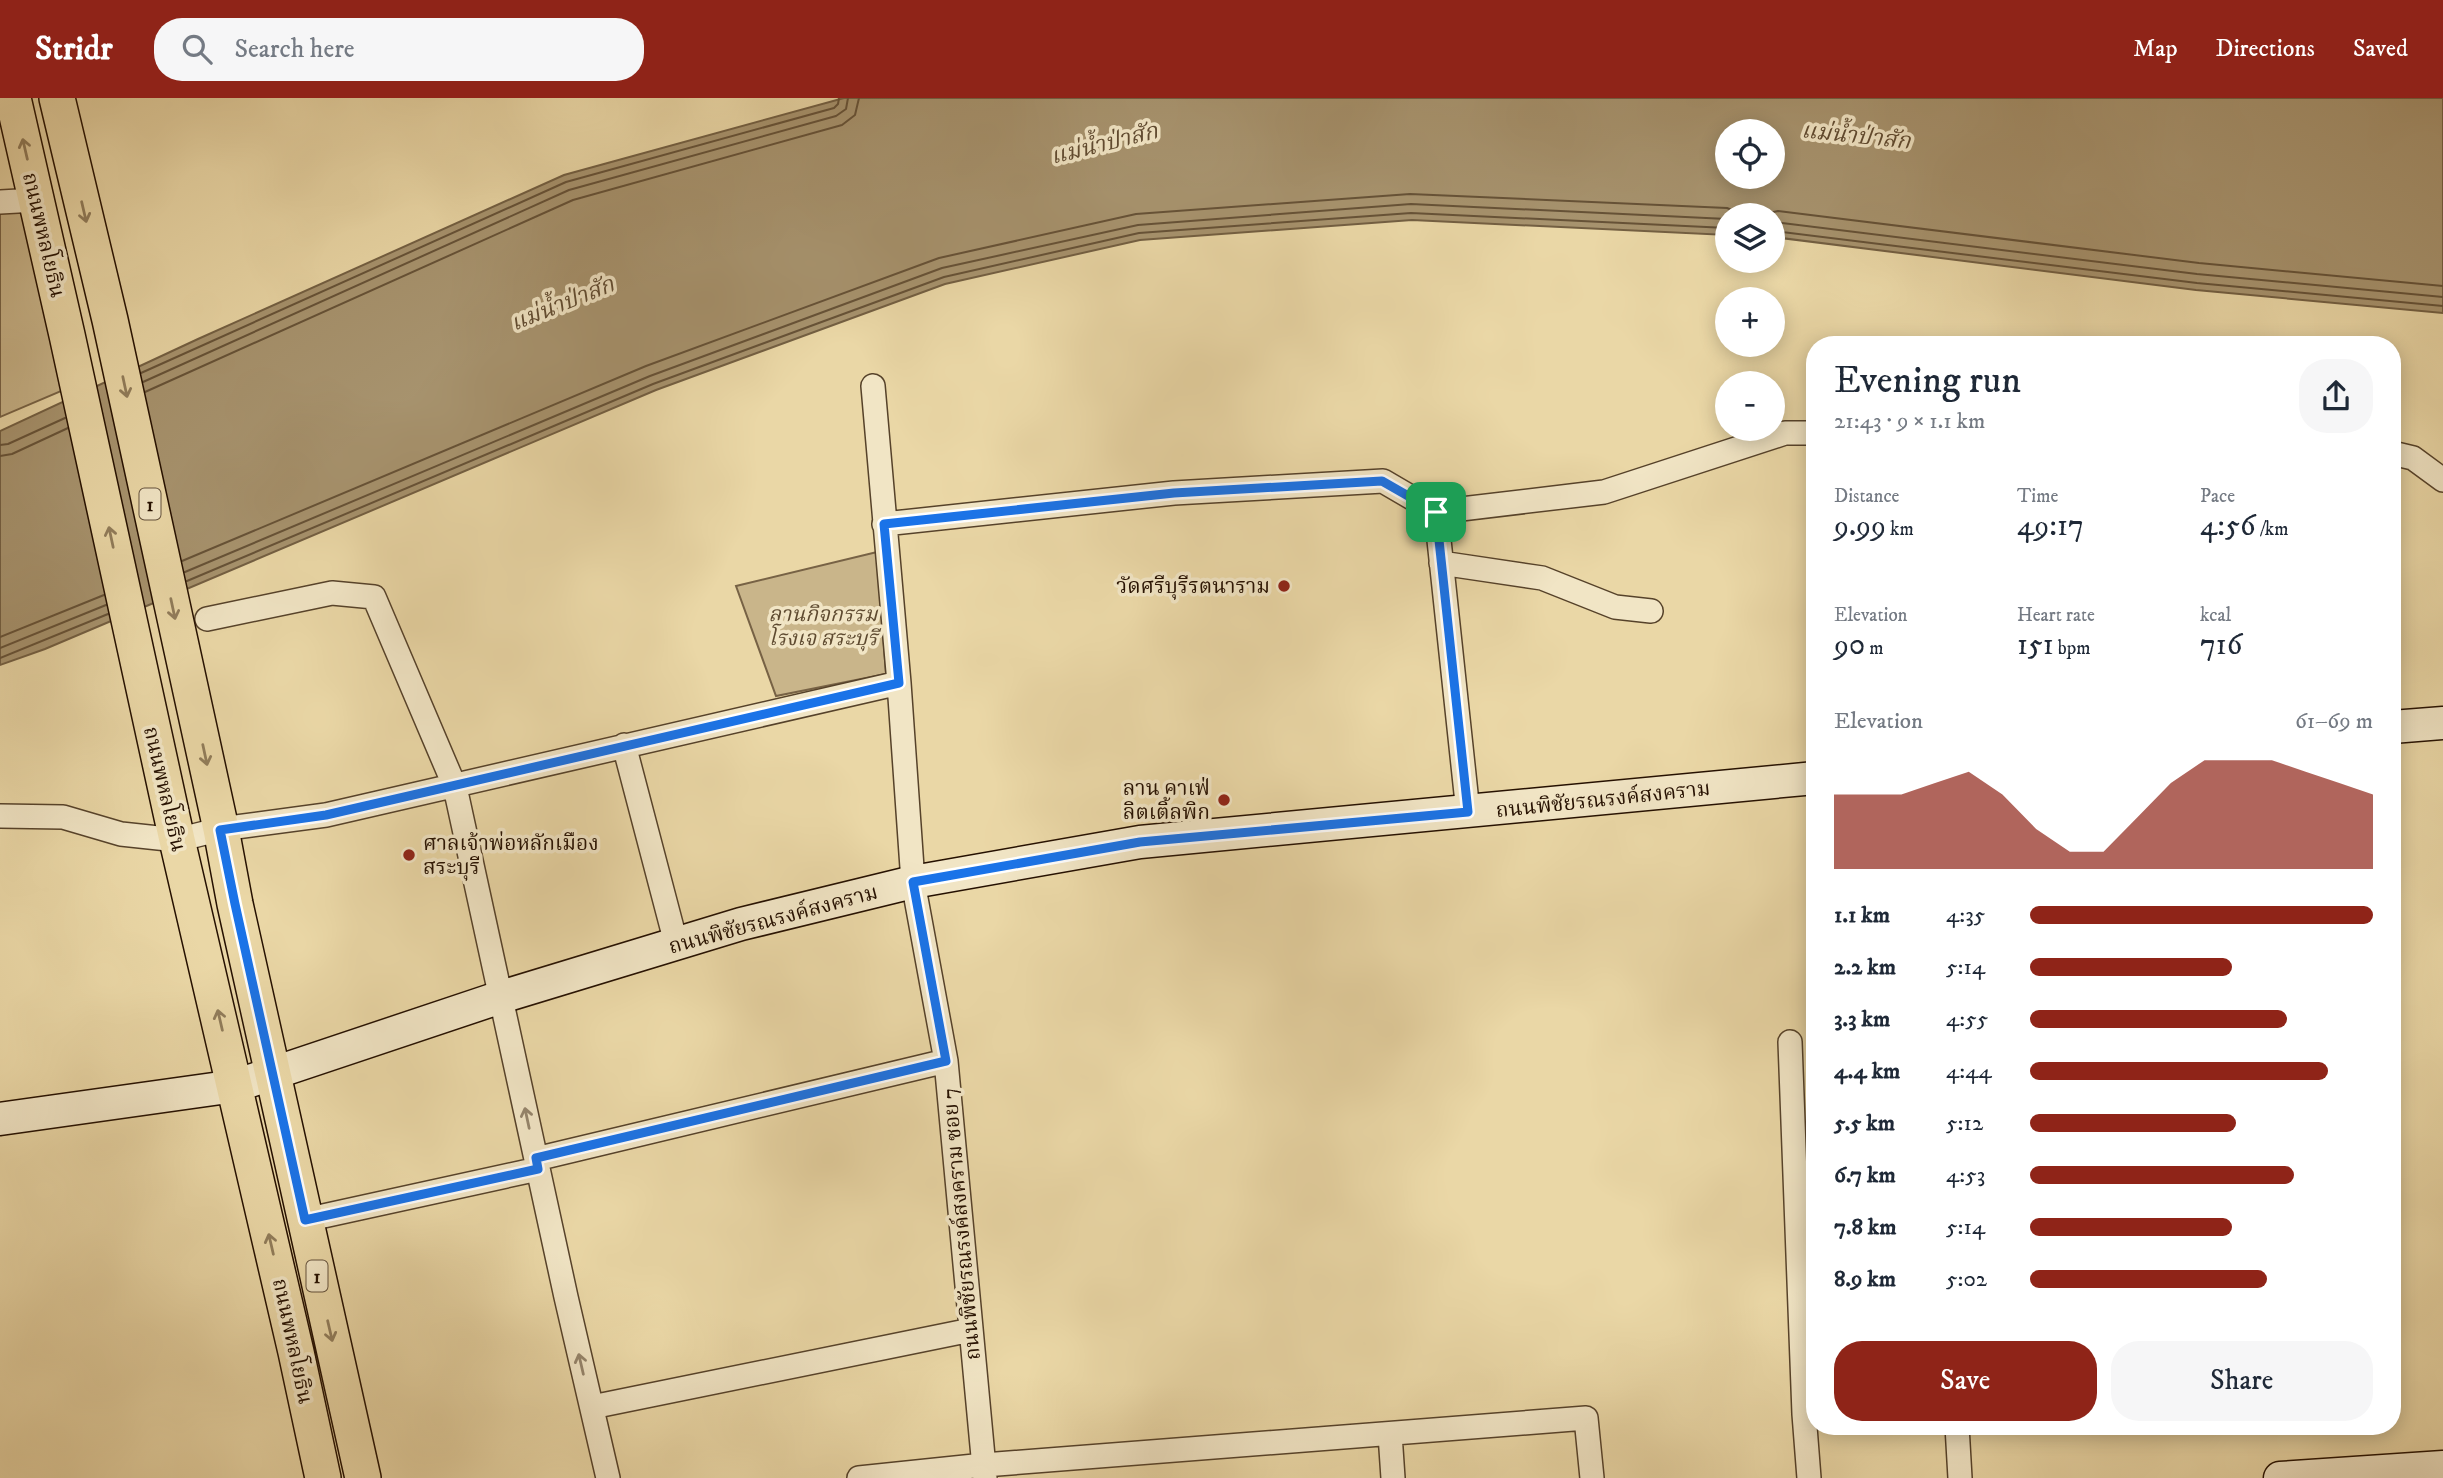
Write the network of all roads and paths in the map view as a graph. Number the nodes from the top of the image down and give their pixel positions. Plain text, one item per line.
1 (57, 98) edge
2 (9, 103) edge
3 (36, 200) junction
4 (0, 202) edge
5 (873, 386) dead end
6 (1806, 433) edge
7 (2401, 455) edge
8 (2443, 480) edge
9 (1436, 512) junction
10 (884, 524) junction
11 (1441, 563) junction
12 (1651, 611) dead end
13 (207, 619) dead end
14 (899, 683) junction
15 (2443, 723) edge
16 (2401, 726) edge
17 (624, 745) junction
18 (1806, 779) edge
19 (455, 787) junction
20 (1468, 812) junction
21 (0, 816) edge
22 (220, 830) junction
23 (177, 840) junction
24 (913, 882) junction
25 (676, 943) junction
26 (501, 997) junction
27 (1790, 1042) dead end
28 (946, 1061) junction
29 (272, 1074) junction
30 (235, 1086) junction
31 (0, 1119) edge
32 (537, 1164) junction
33 (305, 1220) junction
34 (971, 1330) junction
35 (592, 1407) junction
36 (1390, 1434) junction
37 (1958, 1435) edge
38 (2443, 1466) edge
39 (985, 1472) edge
40 (323, 1478) edge
41 (363, 1478) edge
42 (608, 1478) edge
43 (859, 1478) edge
44 (1394, 1478) edge
45 (1592, 1478) edge
46 (1809, 1478) edge
47 (1960, 1478) edge
48 (2280, 1478) edge

1 -> 22 main road, ถนนพหลโยธิน / 1
3 -> 2 main road, ถนนพหลโยธิน / 1
3 - 4 street
23 -> 3 main road, ถนนพหลโยธิน / 1
5 - 10 street, ถนนพิชัยรณรงค์สงคราม ซอย 7
6 - 9 street
7 - 8 street
9 - 10 street
9 - 11 street
10 - 14 street, ถนนพิชัยรณรงค์สงคราม ซอย 7
11 - 12 street
11 - 20 street
13 - 19 street
14 - 17 street
14 - 24 street, ถนนพิชัยรณรงค์สงคราม ซอย 7
15 - 16 street
17 - 19 street
17 - 25 street
18 - 20 street, ถนนพิชัยรณรงค์สงคราม
19 - 22 street
19 - 26 street
20 - 24 street, ถนนพิชัยรณรงค์สงคราม
21 - 23 street
22 - 23 street
22 - 29 main road, ถนนพหลโยธิน / 1
30 -> 23 main road, ถนนพหลโยธิน / 1
24 - 25 street, ถนนพิชัยรณรงค์สงคราม
24 - 28 street, ถนนพิชัยรณรงค์สงคราม ซอย 7
25 - 26 street, ถนนพิชัยรณรงค์สงคราม
26 - 29 street, ถนนพิชัยรณรงค์สงคราม
32 -> 26 street
27 - 46 street
28 - 32 street
28 - 34 street, ถนนพิชัยรณรงค์สงคราม ซอย 7
29 - 30 street, ถนนพิชัยรณรงค์สงคราม
29 - 33 main road, ถนนพหลโยธิน / 1
30 - 31 street, ถนนพิชัยรณรงค์สงคราม
40 -> 30 main road, ถนนพหลโยธิน / 1
32 - 33 street
35 -> 32 street
33 -> 41 main road, ถนนพหลโยธิน / 1
34 - 35 street
34 - 39 street, ถนนพิชัยรณรงค์สงคราม ซอย 7
35 - 42 street
36 - 39 street
36 - 44 street
36 - 45 street
37 - 47 street
38 - 48 street
39 - 43 street

